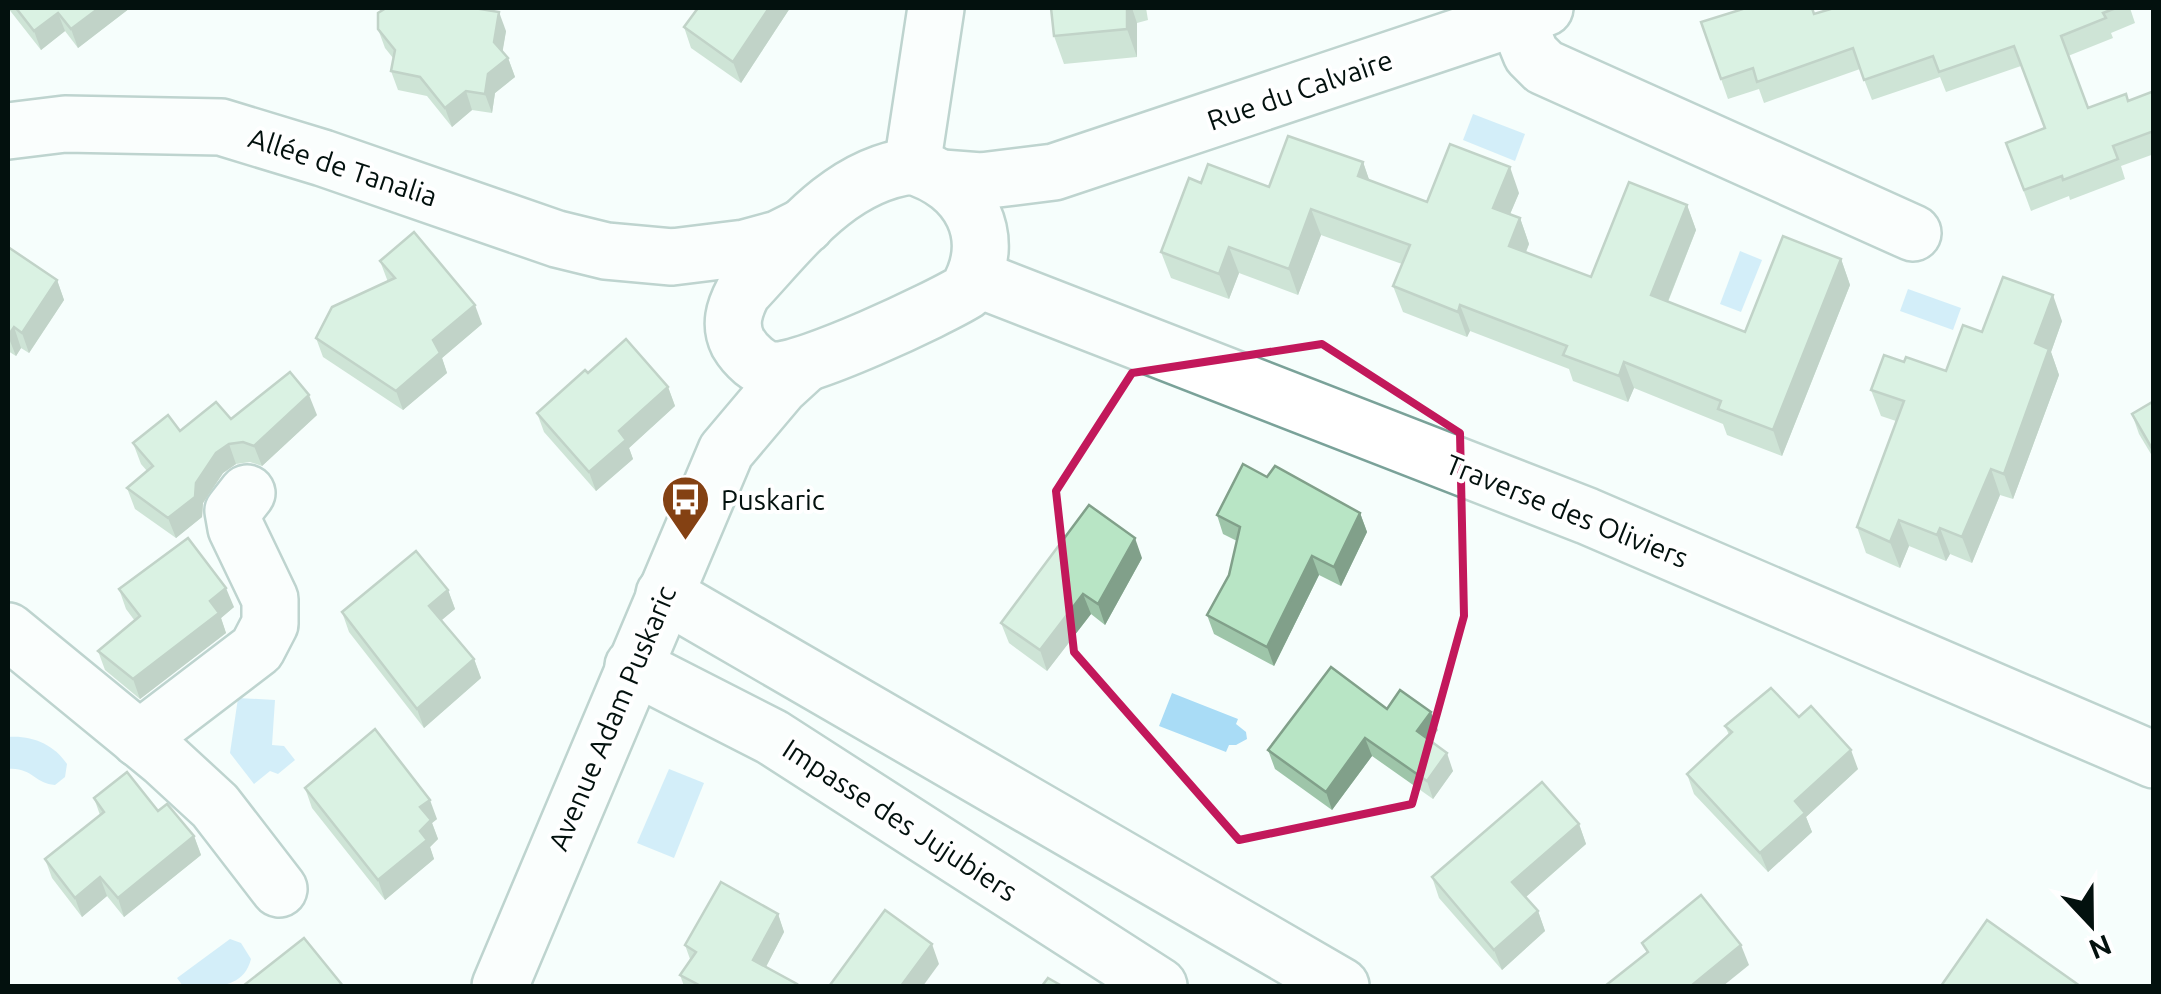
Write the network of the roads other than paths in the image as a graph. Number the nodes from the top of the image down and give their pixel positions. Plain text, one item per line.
1 (936, 8) edge
2 (1531, 12) edge
3 (8, 132) edge
4 (927, 172) junction
5 (1054, 172) junction
6 (806, 225) junction
7 (1913, 233) dead end
8 (672, 257) junction
9 (978, 265) junction
10 (734, 332) junction
11 (804, 365) junction
12 (726, 451) junction
13 (247, 493) dead end
14 (664, 594) junction
15 (8, 631) edge
16 (632, 666) junction
17 (139, 739) junction
18 (2154, 760) edge
19 (279, 889) dead end
20 (500, 986) edge
21 (1160, 986) edge
22 (1341, 986) edge

1 - 4 street
2 - 5 street, Rue du Calvaire
2 - 7 street
3 - 8 street, Allée de Tanalia
4 - 5 street, Rue du Calvaire
4 - 6 street, Rue du Calvaire
4 - 9 street
5 - 9 street, Rue du Calvaire
6 - 8 street, Allée de Tanalia
6 - 10 street
8 - 10 street, Allée de Tanalia
9 - 11 street, Rue du Calvaire
9 - 18 street, Traverse des Oliviers
10 - 11 street
10 - 12 street, Avenue Adam Puskaric
11 - 12 street, Avenue Adam Puskaric
12 - 14 street, Avenue Adam Puskaric
13 - 17 street
14 - 16 street, Avenue Adam Puskaric
14 - 22 street
15 - 17 street
16 - 20 street, Avenue Adam Puskaric
16 - 21 street, Impasse des Jujubiers
17 - 19 street

